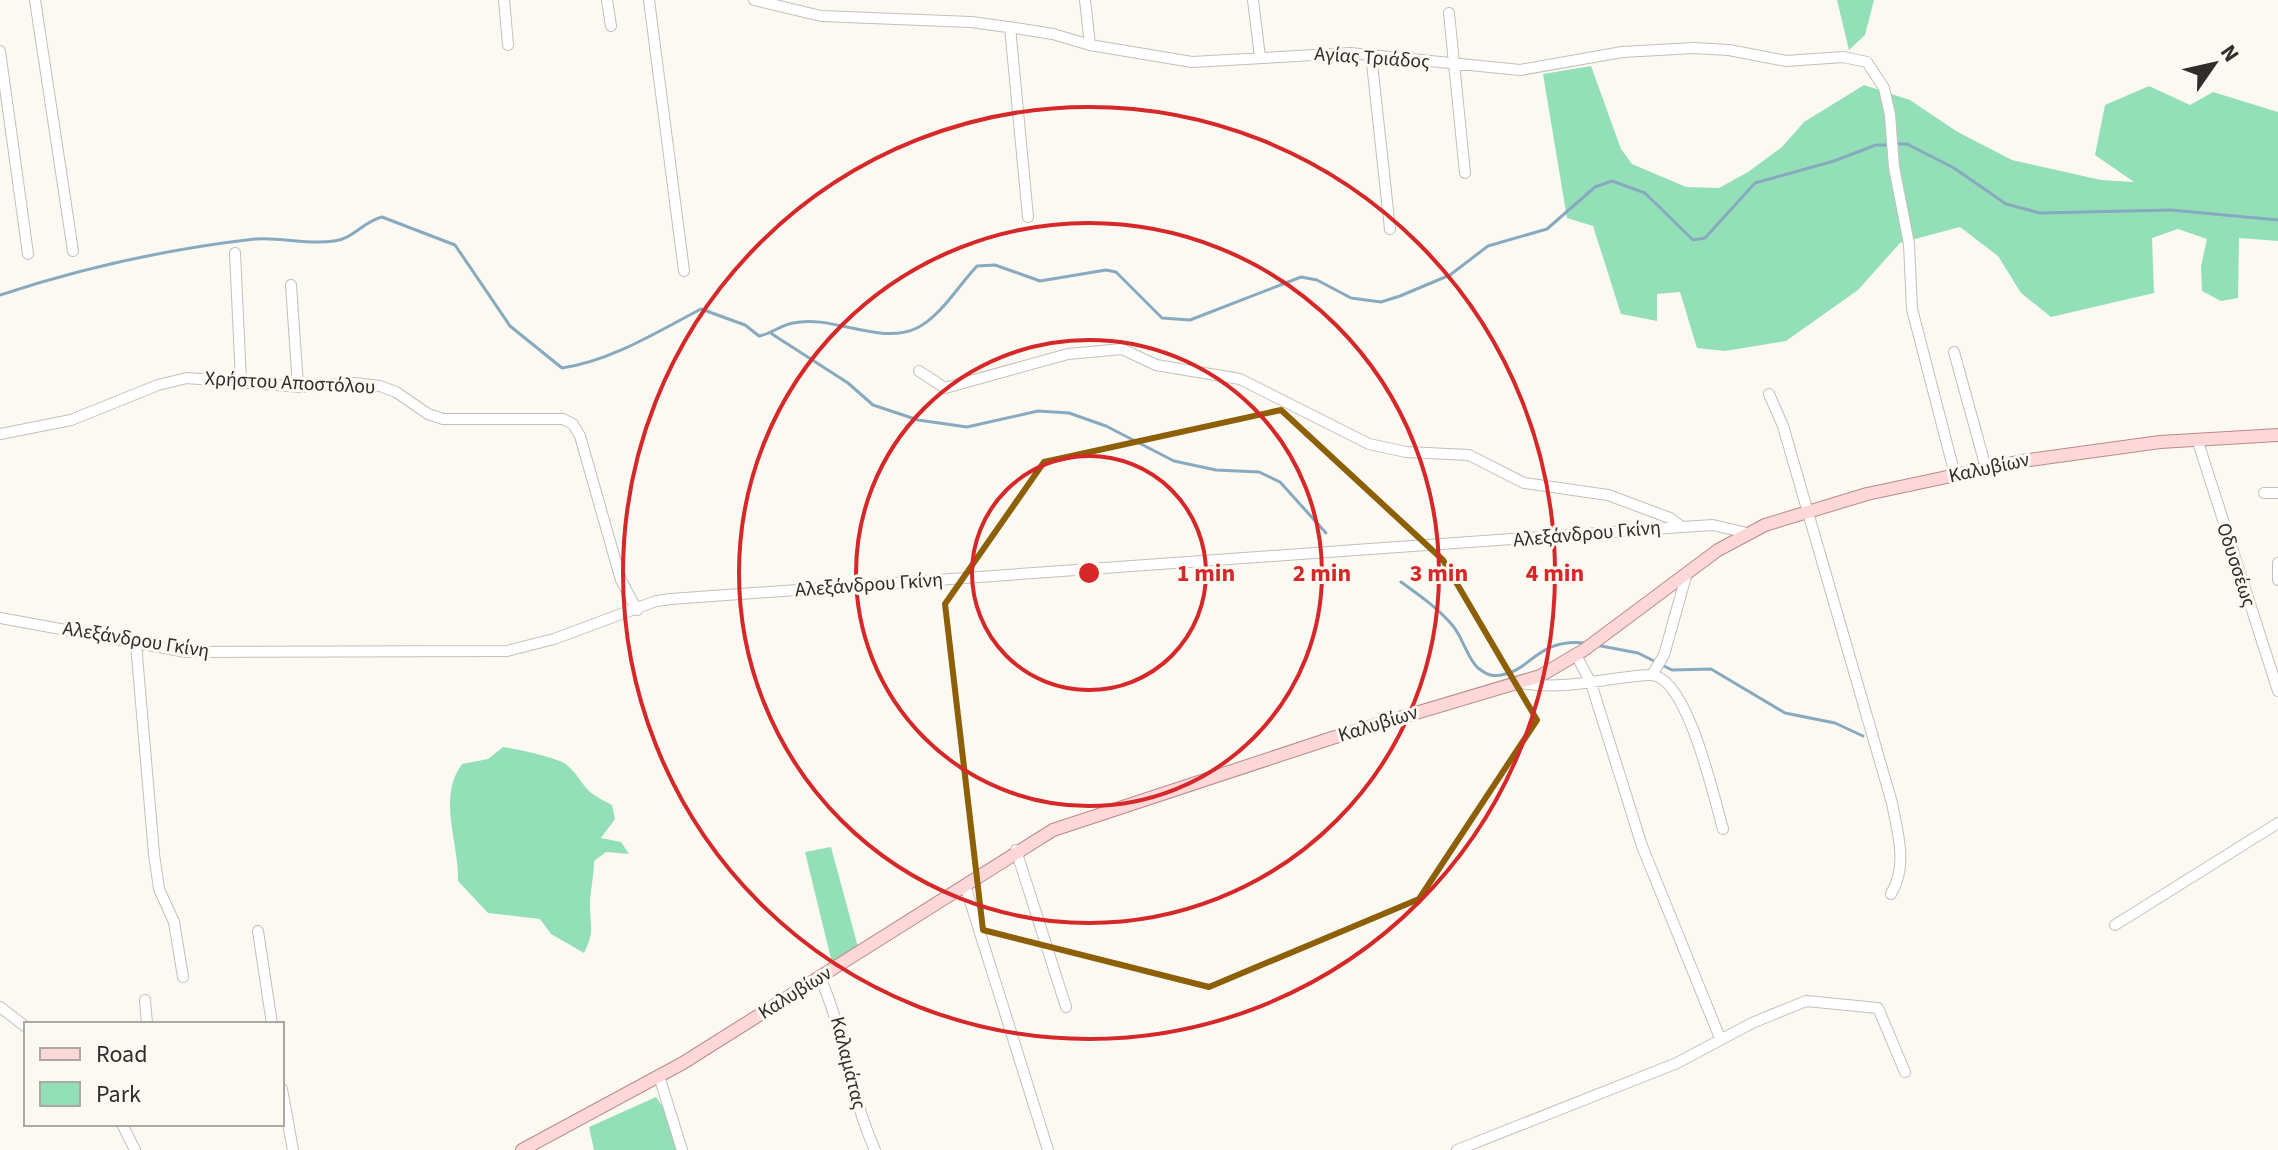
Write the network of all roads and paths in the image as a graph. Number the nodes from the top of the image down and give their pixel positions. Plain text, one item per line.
1 (35, 0) edge
2 (504, 0) edge
3 (607, 0) edge
4 (649, 0) edge
5 (754, 0) edge
6 (1085, 0) edge
7 (1253, 0) edge
8 (777, 4) edge
9 (1449, 13) dead end
10 (611, 26) dead end
11 (1010, 27) junction
12 (508, 45) dead end
13 (1090, 45) junction
14 (0, 51) edge
15 (1371, 54) junction
16 (1260, 57) junction
17 (1454, 65) junction
18 (1465, 173) dead end
19 (1028, 217) dead end
20 (1390, 229) dead end
21 (73, 251) dead end
22 (235, 253) dead end
23 (28, 254) dead end
24 (684, 271) dead end
25 (291, 285) dead end
26 (1954, 352) dead end
27 (919, 371) dead end
28 (241, 381) junction
29 (298, 386) junction
30 (1769, 394) dead end
31 (0, 434) edge
32 (2278, 435) edge
33 (2197, 439) junction
34 (1986, 468) junction
35 (1955, 475) junction
36 (2264, 493) dead end
37 (2278, 493) edge
38 (1806, 512) junction
39 (1682, 527) junction
40 (1747, 533) junction
41 (2278, 563) edge
42 (1687, 573) junction
43 (2278, 580) edge
44 (637, 610) junction
45 (0, 618) edge
46 (136, 644) junction
47 (1580, 653) junction
48 (1655, 672) junction
49 (1522, 683) junction
50 (1591, 683) junction
51 (2278, 691) edge
52 (2278, 823) edge
53 (1723, 829) dead end
54 (1016, 850) junction
55 (965, 885) junction
56 (1891, 894) dead end
57 (2115, 925) dead end
58 (258, 931) dead end
59 (183, 977) dead end
60 (820, 977) junction
61 (145, 1000) dead end
62 (0, 1007) edge
63 (1066, 1007) dead end
64 (0, 1018) edge
65 (147, 1022) edge
66 (272, 1022) edge
67 (22, 1023) edge
68 (1720, 1038) junction
69 (1905, 1072) dead end
70 (659, 1076) junction
71 (284, 1100) edge
72 (123, 1126) edge
73 (135, 1150) edge
74 (293, 1150) edge
75 (522, 1150) edge
76 (682, 1150) edge
77 (875, 1150) edge
78 (1048, 1150) edge
79 (1457, 1150) edge

1 - 21 street
2 - 12 street
3 - 10 street
4 - 24 street
5 - 8 street, Αγίας Τριάδος
6 - 13 street
7 - 16 street
8 - 11 street, Αγίας Τριάδος
9 - 17 street
11 - 13 street, Αγίας Τριάδος
11 - 19 street
13 - 16 street, Αγίας Τριάδος
14 - 23 street
15 - 16 street, Αγίας Τριάδος
15 - 17 street, Αγίας Τριάδος
15 - 20 street
17 - 18 street
17 - 35 street, Αγίας Τριάδος
22 - 28 street
25 - 29 street
26 - 34 street
27 - 39 street
28 - 29 street, Χρήστου Αποστόλου
28 - 31 street, Χρήστου Αποστόλου
29 - 44 street, Χρήστου Αποστόλου
30 - 38 street
32 - 33 main road, Καλυβίων
33 - 34 main road, Καλυβίων
33 - 51 street, Οδυσσέως
34 - 35 main road, Καλυβίων
35 - 38 main road, Καλυβίων
36 - 37 street
38 - 40 main road, Καλυβίων
38 - 56 street
39 - 40 street, Αλεξάνδρου Γκίνη
39 - 44 street, Αλεξάνδρου Γκίνη
40 - 42 main road, Καλυβίων
41 - 43 street
42 - 47 main road, Καλυβίων
42 - 48 street
44 - 46 street, Αλεξάνδρου Γκίνη
45 - 46 street, Αλεξάνδρου Γκίνη
46 - 59 street
47 - 49 main road, Καλυβίων
47 - 50 street
48 - 50 street
48 - 53 street
49 - 50 street
49 - 54 main road, Καλυβίων
50 - 68 street
52 - 57 street
54 - 55 main road, Καλυβίων
54 - 63 street
55 - 60 main road, Καλυβίων
55 - 78 street
58 - 66 street
60 - 70 main road, Καλυβίων
60 - 77 street, Καλαμάτας
61 - 65 street
62 - 67 street
64 - 67 street
68 - 69 street
68 - 79 street
70 - 75 main road, Καλυβίων
70 - 76 street
71 - 74 street
72 - 73 street

